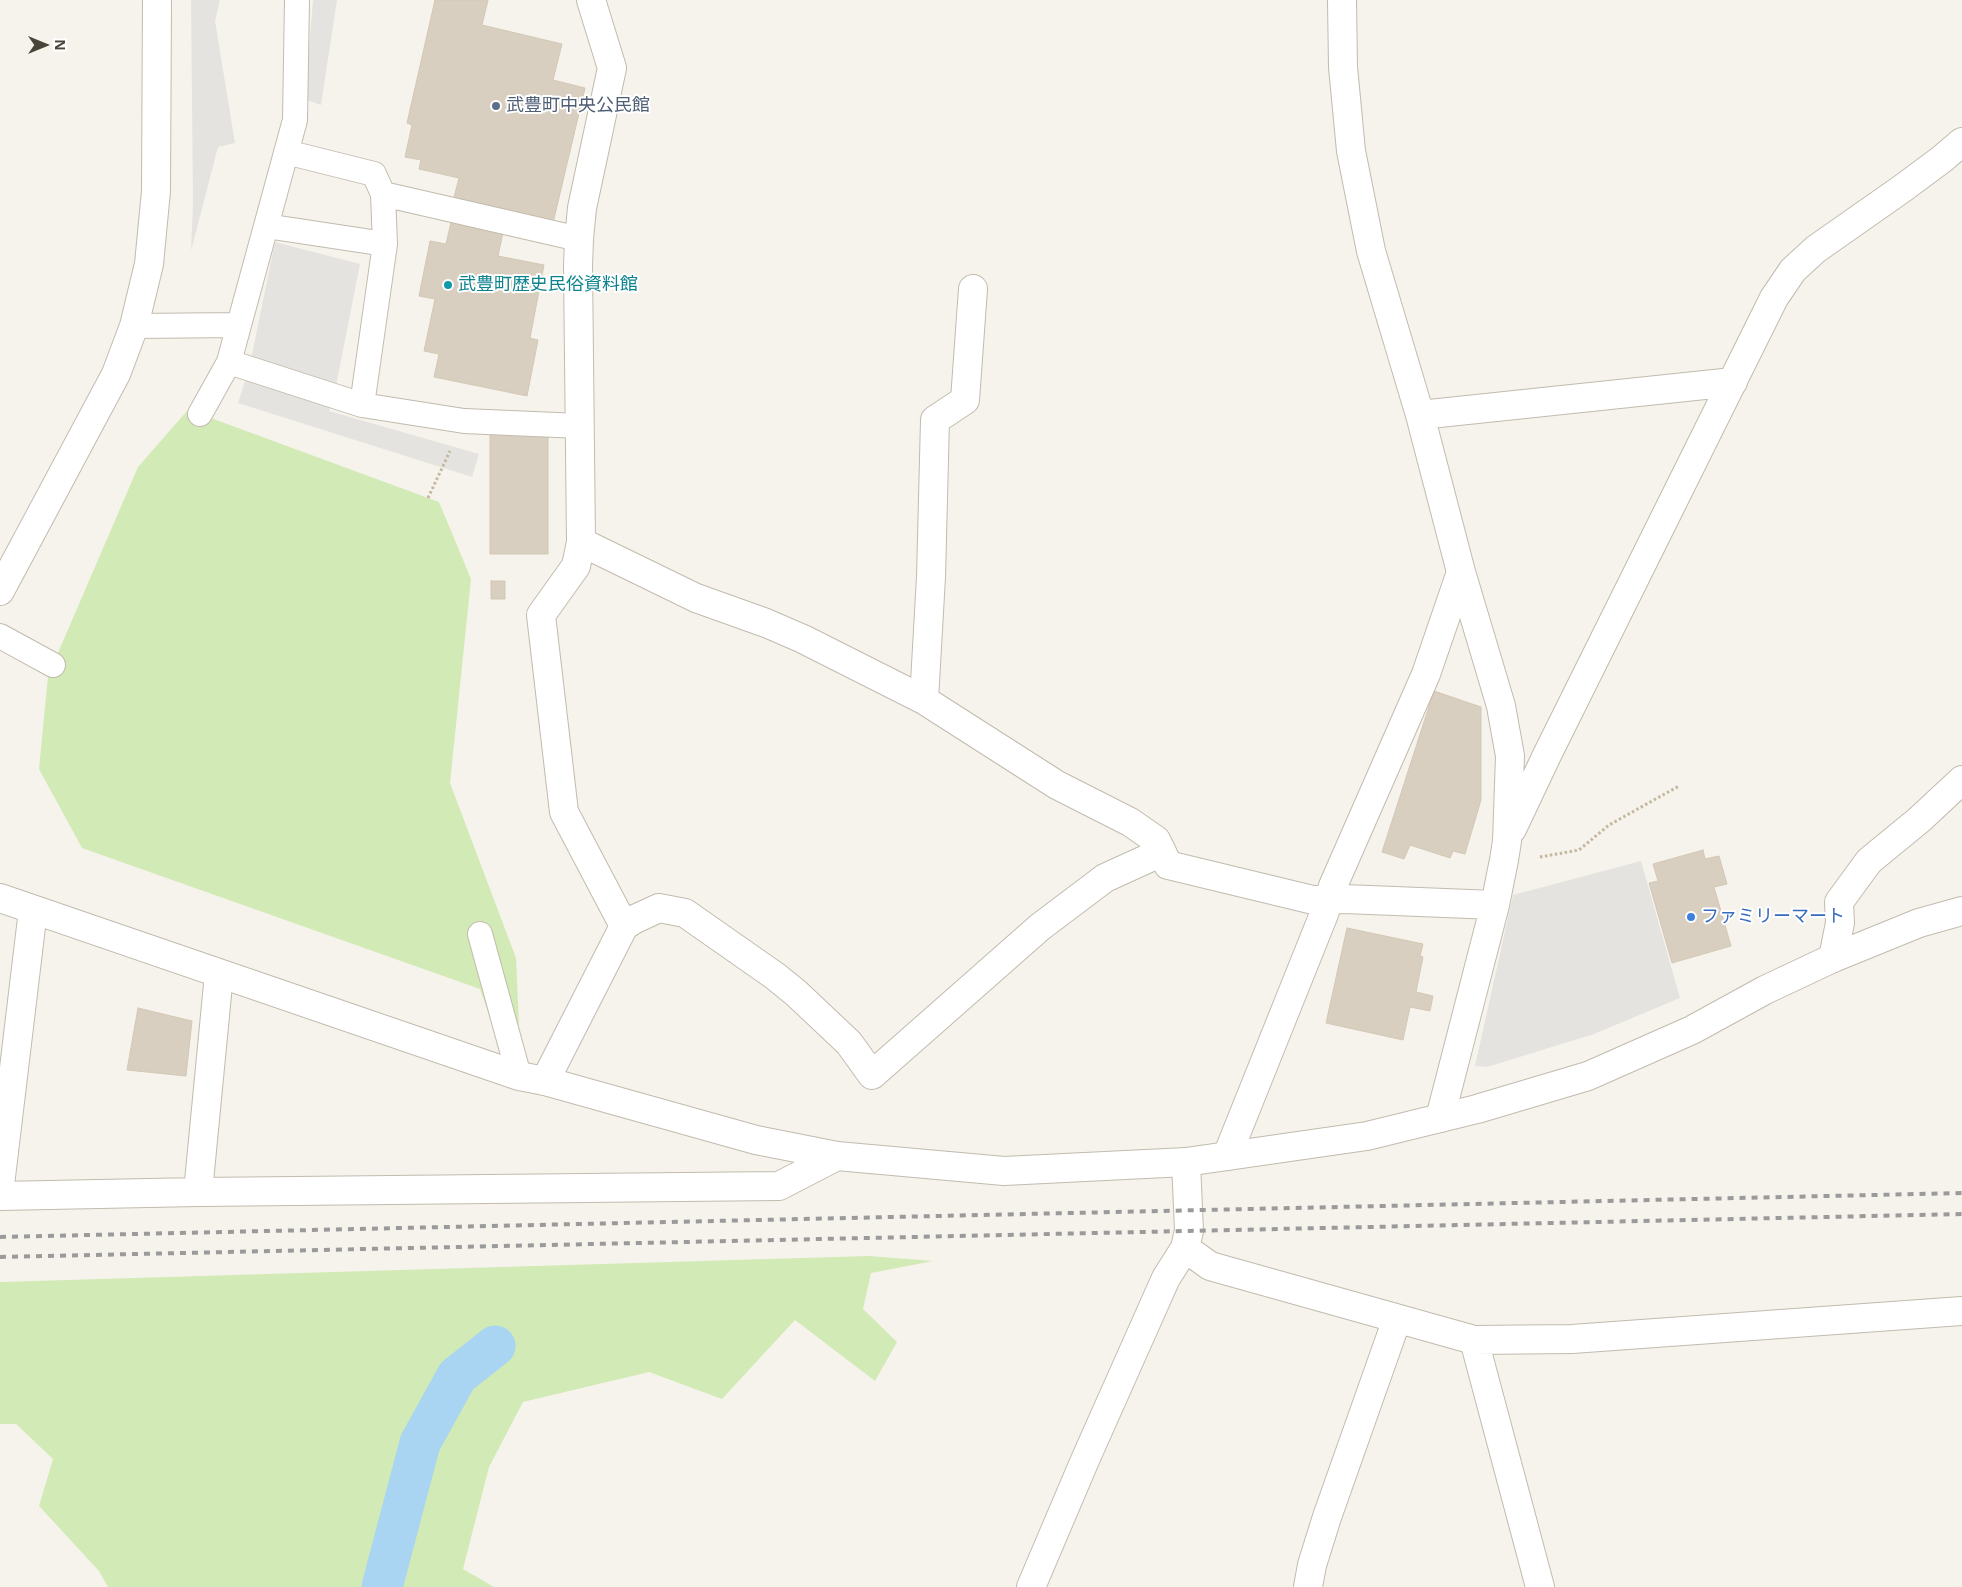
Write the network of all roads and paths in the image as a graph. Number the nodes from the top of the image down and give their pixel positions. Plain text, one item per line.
1 (156, 0) edge
2 (298, 0) edge
3 (591, 0) edge
4 (1342, 0) edge
5 (1962, 142) edge
6 (286, 152) junction
7 (383, 194) junction
8 (266, 226) junction
9 (579, 238) junction
10 (385, 244) junction
11 (973, 288) dead end
12 (239, 325) junction
13 (134, 326) junction
14 (229, 362) junction
15 (1733, 382) junction
16 (362, 405) junction
17 (200, 414) dead end
18 (1420, 415) junction
19 (464, 421) junction
20 (580, 426) junction
21 (428, 498) dead end
22 (581, 542) junction
23 (1461, 572) junction
24 (0, 591) edge
25 (0, 636) edge
26 (53, 665) dead end
27 (924, 700) junction
28 (1962, 780) edge
29 (1679, 786) dead end
30 (1507, 841) junction
31 (1162, 852) junction
32 (1553, 856) dead end
33 (0, 898) edge
34 (1329, 899) junction
35 (1494, 904) junction
36 (33, 910) junction
37 (1962, 911) edge
38 (624, 926) junction
39 (480, 934) dead end
40 (1833, 958) junction
41 (219, 974) junction
42 (519, 1076) junction
43 (545, 1081) junction
44 (1440, 1118) junction
45 (837, 1156) junction
46 (1227, 1156) junction
47 (1186, 1162) junction
48 (0, 1185) edge
49 (198, 1192) junction
50 (0, 1196) edge
51 (1184, 1248) junction
52 (1962, 1311) edge
53 (1397, 1319) junction
54 (1474, 1340) junction
55 (1031, 1587) edge
56 (1308, 1587) edge
57 (1540, 1587) edge

1 - 13 street
2 - 6 lane
3 - 9 street
4 - 18 street
5 - 15 street
6 - 7 lane
6 - 8 lane
7 - 9 lane
7 - 10 lane
8 - 10 lane
8 - 12 lane
9 - 20 street
10 - 16 lane
11 - 27 street
12 - 13 lane
12 - 14 lane
13 - 24 street
14 - 16 lane
14 - 17 lane
15 - 18 street
15 - 30 street
16 - 19 lane
18 - 23 street
19 - 20 lane
19 - 21 path
20 - 22 street
22 - 27 street
22 - 38 street
23 - 30 street
23 - 34 street
25 - 26 lane
27 - 31 street
28 - 40 street
29 - 32 path
30 - 35 street
31 - 34 street
31 - 38 street
33 - 36 street
34 - 35 street
34 - 46 street
35 - 44 street
36 - 41 street
36 - 48 street
37 - 40 street
38 - 43 street
39 - 42 lane
40 - 44 street
41 - 42 street
41 - 49 street
42 - 43 street
43 - 45 street
44 - 46 street
45 - 47 street
45 - 49 street
46 - 47 street
47 - 51 street
49 - 50 street
51 - 53 street
51 - 55 street
52 - 54 street
53 - 54 street
53 - 56 street
54 - 57 street

